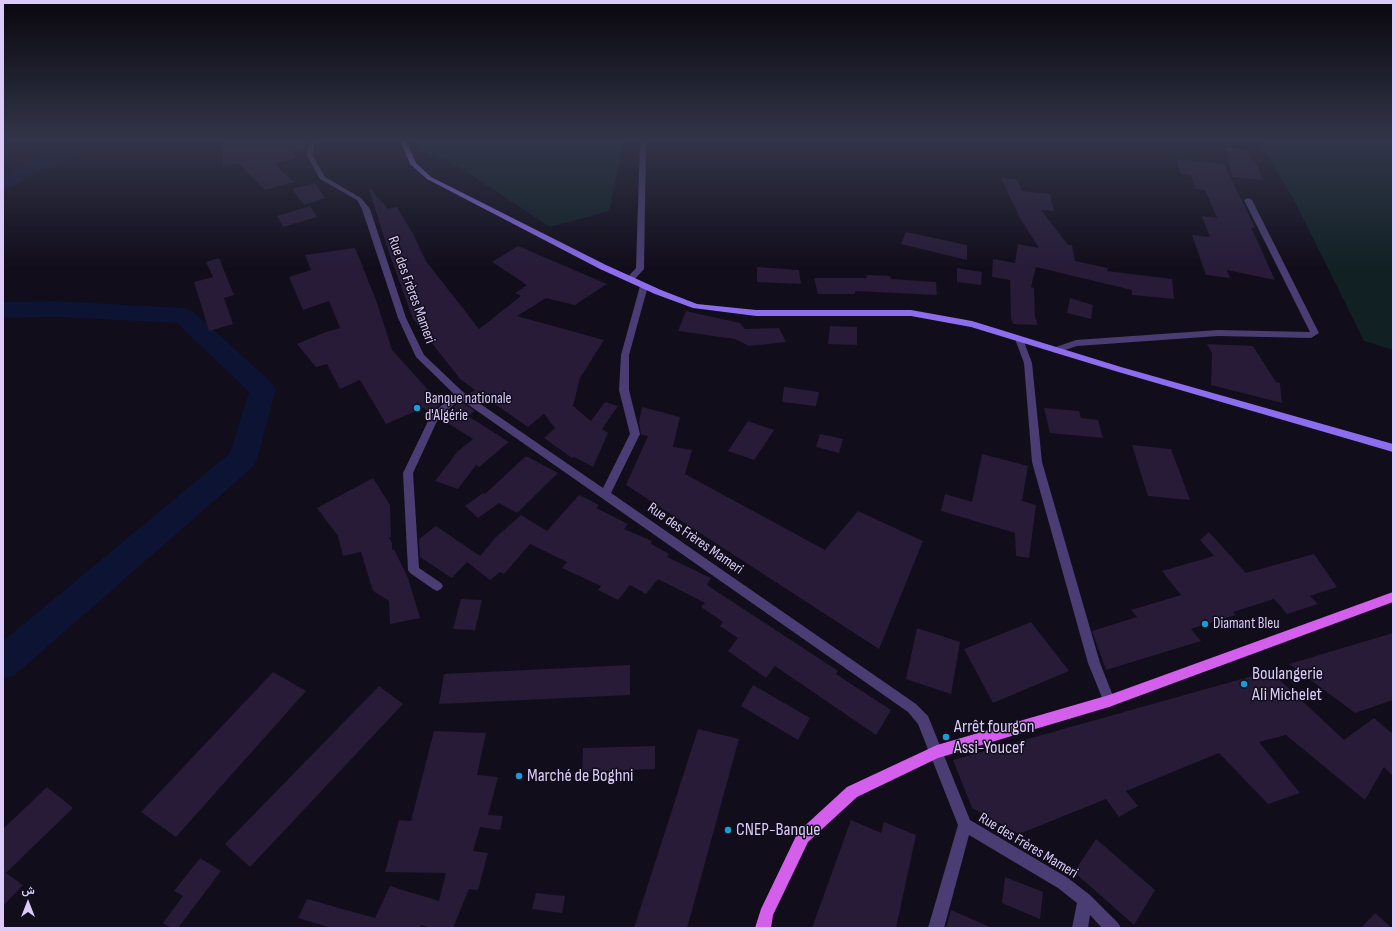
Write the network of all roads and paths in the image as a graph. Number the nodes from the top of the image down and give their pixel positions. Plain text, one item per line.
1 (332, 183) edge
2 (439, 183) edge
3 (642, 183) edge
4 (1248, 200) dead end
5 (630, 279) junction
6 (644, 286) junction
7 (1019, 339) junction
8 (1056, 350) junction
9 (460, 394) junction
10 (1393, 448) edge
11 (605, 494) junction
12 (437, 586) dead end
13 (1393, 597) edge
14 (1109, 701) junction
15 (937, 752) junction
16 (965, 825) junction
17 (1085, 900) junction
18 (763, 928) edge
19 (936, 928) edge
20 (1080, 928) edge
21 (1113, 928) edge

1 - 9 street, Rue des Frères Mameri
2 - 5 main road
3 - 5 street
4 - 8 street
5 - 6 main road
6 - 7 main road
6 - 11 street
7 - 8 main road
7 - 14 street
8 - 10 main road
9 - 11 street, Rue des Frères Mameri
9 - 12 street
11 - 15 street, Rue des Frères Mameri
13 - 14 main road
14 - 15 main road
15 - 16 street, Rue des Frères Mameri
15 - 18 main road
16 - 17 street, Rue des Frères Mameri
16 - 19 street
17 - 20 street
17 - 21 street, Rue des Frères Mameri

